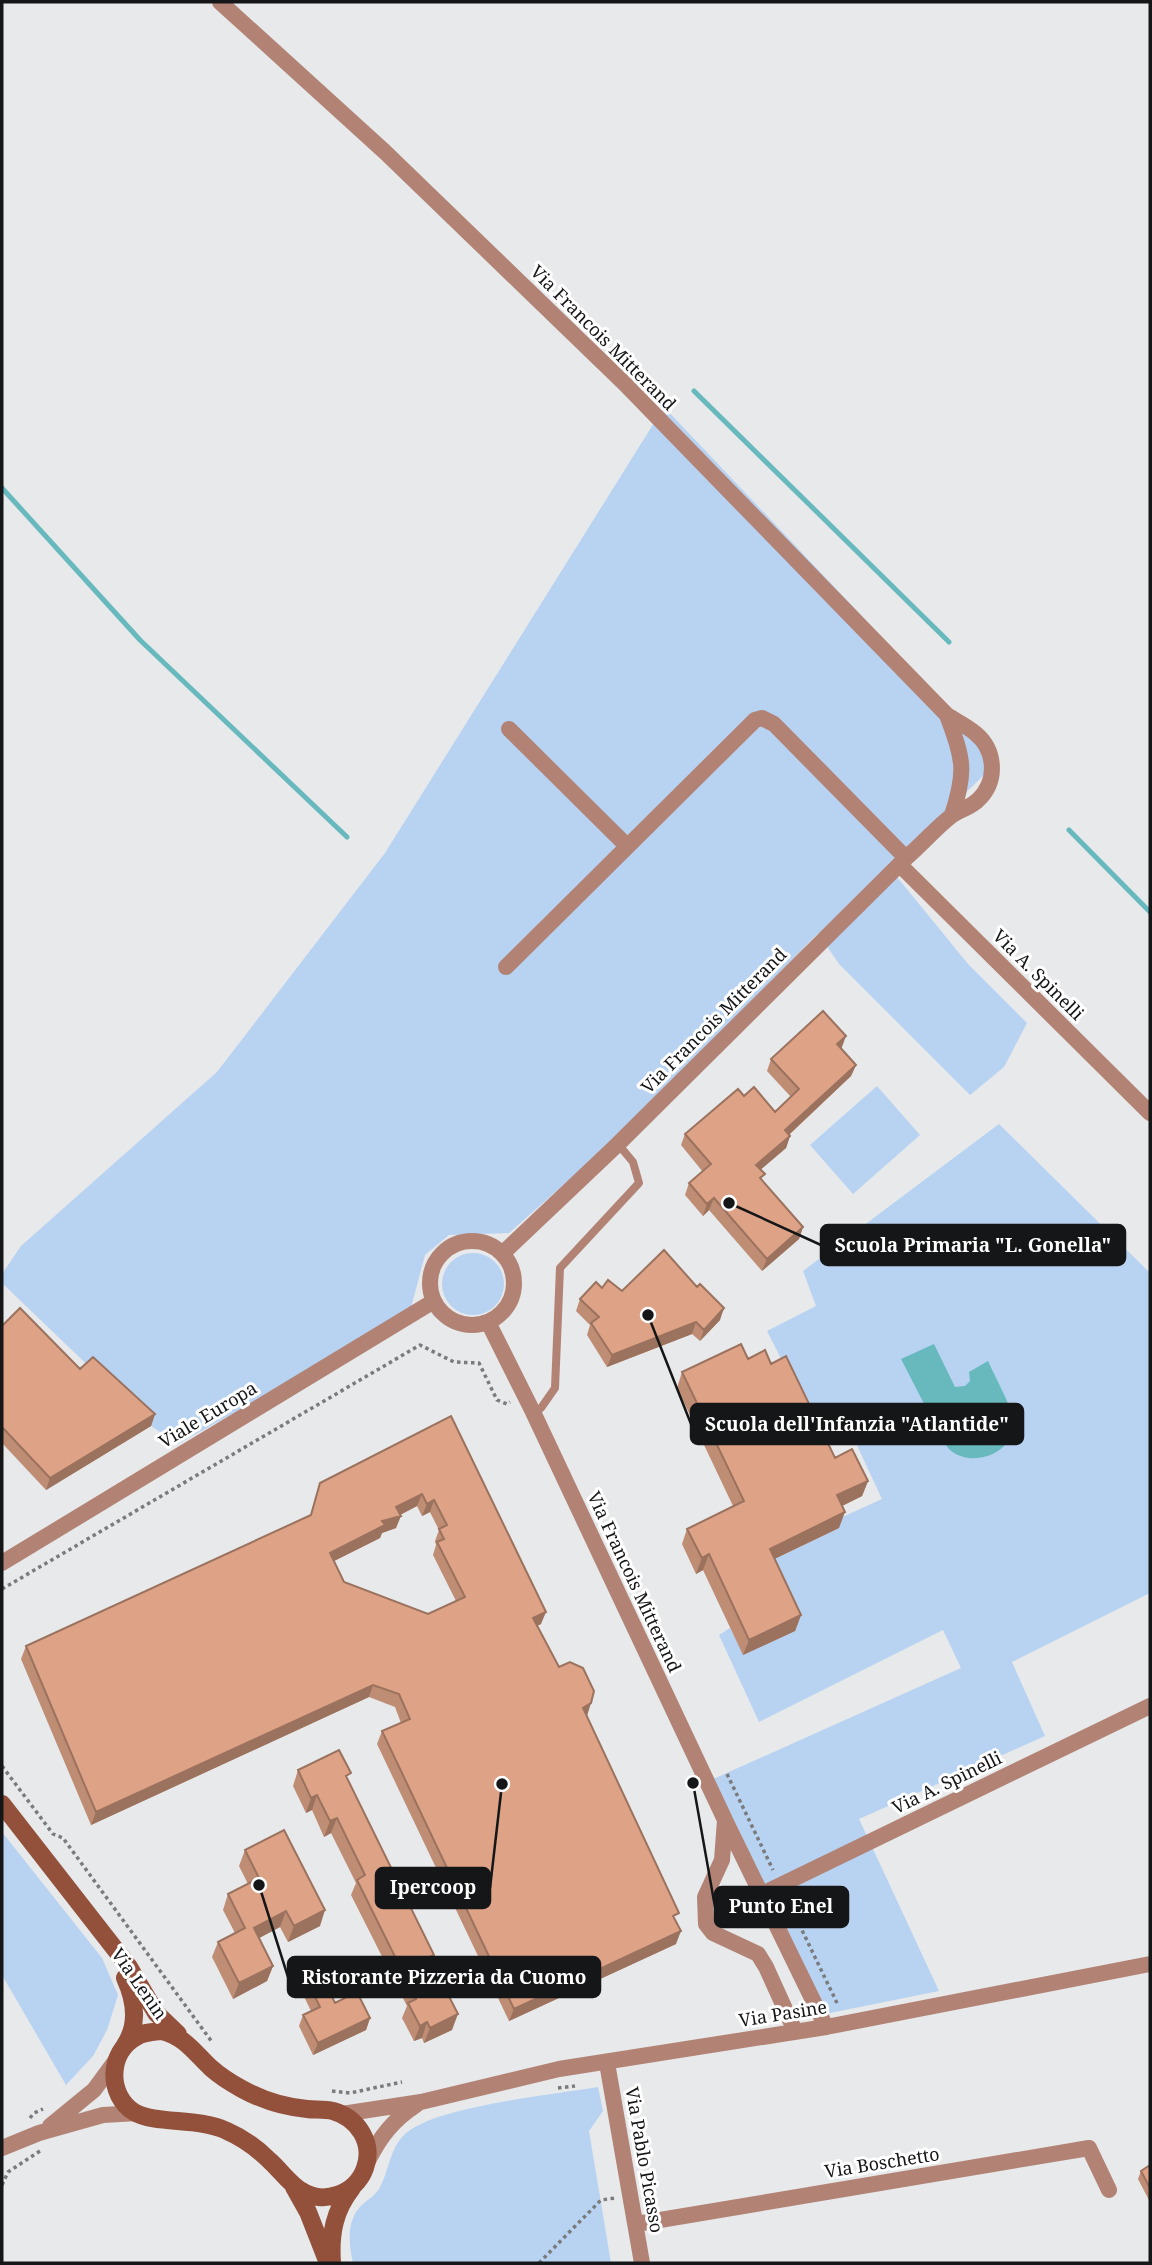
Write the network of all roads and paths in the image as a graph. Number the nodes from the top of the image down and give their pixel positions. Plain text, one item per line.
1 (220, 2) edge
2 (947, 715) junction
3 (509, 729) dead end
4 (952, 816) junction
5 (627, 846) junction
6 (903, 862) junction
7 (506, 968) dead end
8 (1150, 1113) edge
9 (618, 1144) junction
10 (503, 1253) junction
11 (434, 1301) junction
12 (488, 1322) junction
13 (524, 1395) junction
14 (533, 1412) junction
15 (2, 1563) edge
16 (2, 1589) edge
17 (1150, 1706) edge
18 (2, 1766) edge
19 (2, 1804) edge
20 (725, 1821) junction
21 (719, 1866) junction
22 (752, 1879) junction
23 (760, 1895) junction
24 (94, 1924) junction
25 (1150, 1964) edge
26 (799, 1974) junction
27 (771, 1979) junction
28 (826, 2027) junction
29 (795, 2031) junction
30 (187, 2042) junction
31 (218, 2048) dead end
32 (119, 2054) junction
33 (607, 2063) junction
34 (577, 2067) junction
35 (402, 2082) dead end
36 (553, 2089) dead end
37 (324, 2091) dead end
38 (421, 2102) junction
39 (138, 2113) junction
40 (342, 2114) junction
41 (39, 2133) junction
42 (2, 2148) edge
43 (368, 2161) junction
44 (290, 2181) junction
45 (355, 2186) junction
46 (1109, 2190) dead end
47 (631, 2195) junction
48 (636, 2224) junction
49 (330, 2263) edge
50 (539, 2263) edge
51 (642, 2263) edge

1 - 2 street, Via Francois Mitterand
2 - 4 street
2 - 4 street, Via Francois Mitterand
3 - 5 street
4 - 6 street, Via Francois Mitterand
5 - 6 street, Via A. Spinelli
5 - 7 street
6 - 8 street, Via A. Spinelli
6 - 9 street, Via Francois Mitterand
9 - 10 street, Via Francois Mitterand
9 - 14 lane
10 - 11 street
10 - 12 street
11 - 12 street
11 - 15 street, Viale Europa
12 - 13 street, Via Francois Mitterand
13 - 14 street, Via Francois Mitterand
13 - 16 path
14 - 20 street, Via Francois Mitterand
17 - 23 street, Via A. Spinelli
18 - 31 path
19 - 24 main road, Via Lenin
20 - 21 street
20 - 22 street, Via Francois Mitterand
21 - 22 street
21 - 27 street
22 - 23 street, Via Francois Mitterand
23 - 26 street, Via Francois Mitterand
24 - 30 main road, Via Lenin
24 - 32 main road, Via Lenin
25 - 28 street, Via Pasine
26 - 27 street
26 - 28 street, Via Francois Mitterand
27 - 29 street
28 - 29 street, Via Pasine
29 - 33 street, Via Pasine
30 - 32 main road
30 - 40 main road, Via Lenin
32 - 39 main road
32 - 41 street
33 - 34 street, Via Pasine
33 - 47 street, Via Pablo Picasso
34 - 36 path
34 - 38 street, Via Pasine
35 - 37 path
38 - 40 street, Via Pasine
38 - 43 street
39 - 41 street
39 - 44 main road
40 - 43 main road
41 - 42 street
43 - 45 main road
44 - 45 main road
44 - 49 main road
45 - 49 main road
46 - 48 street, Via Boschetto
47 - 48 street, Via Pablo Picasso
47 - 50 path
48 - 51 street, Via Pablo Picasso

